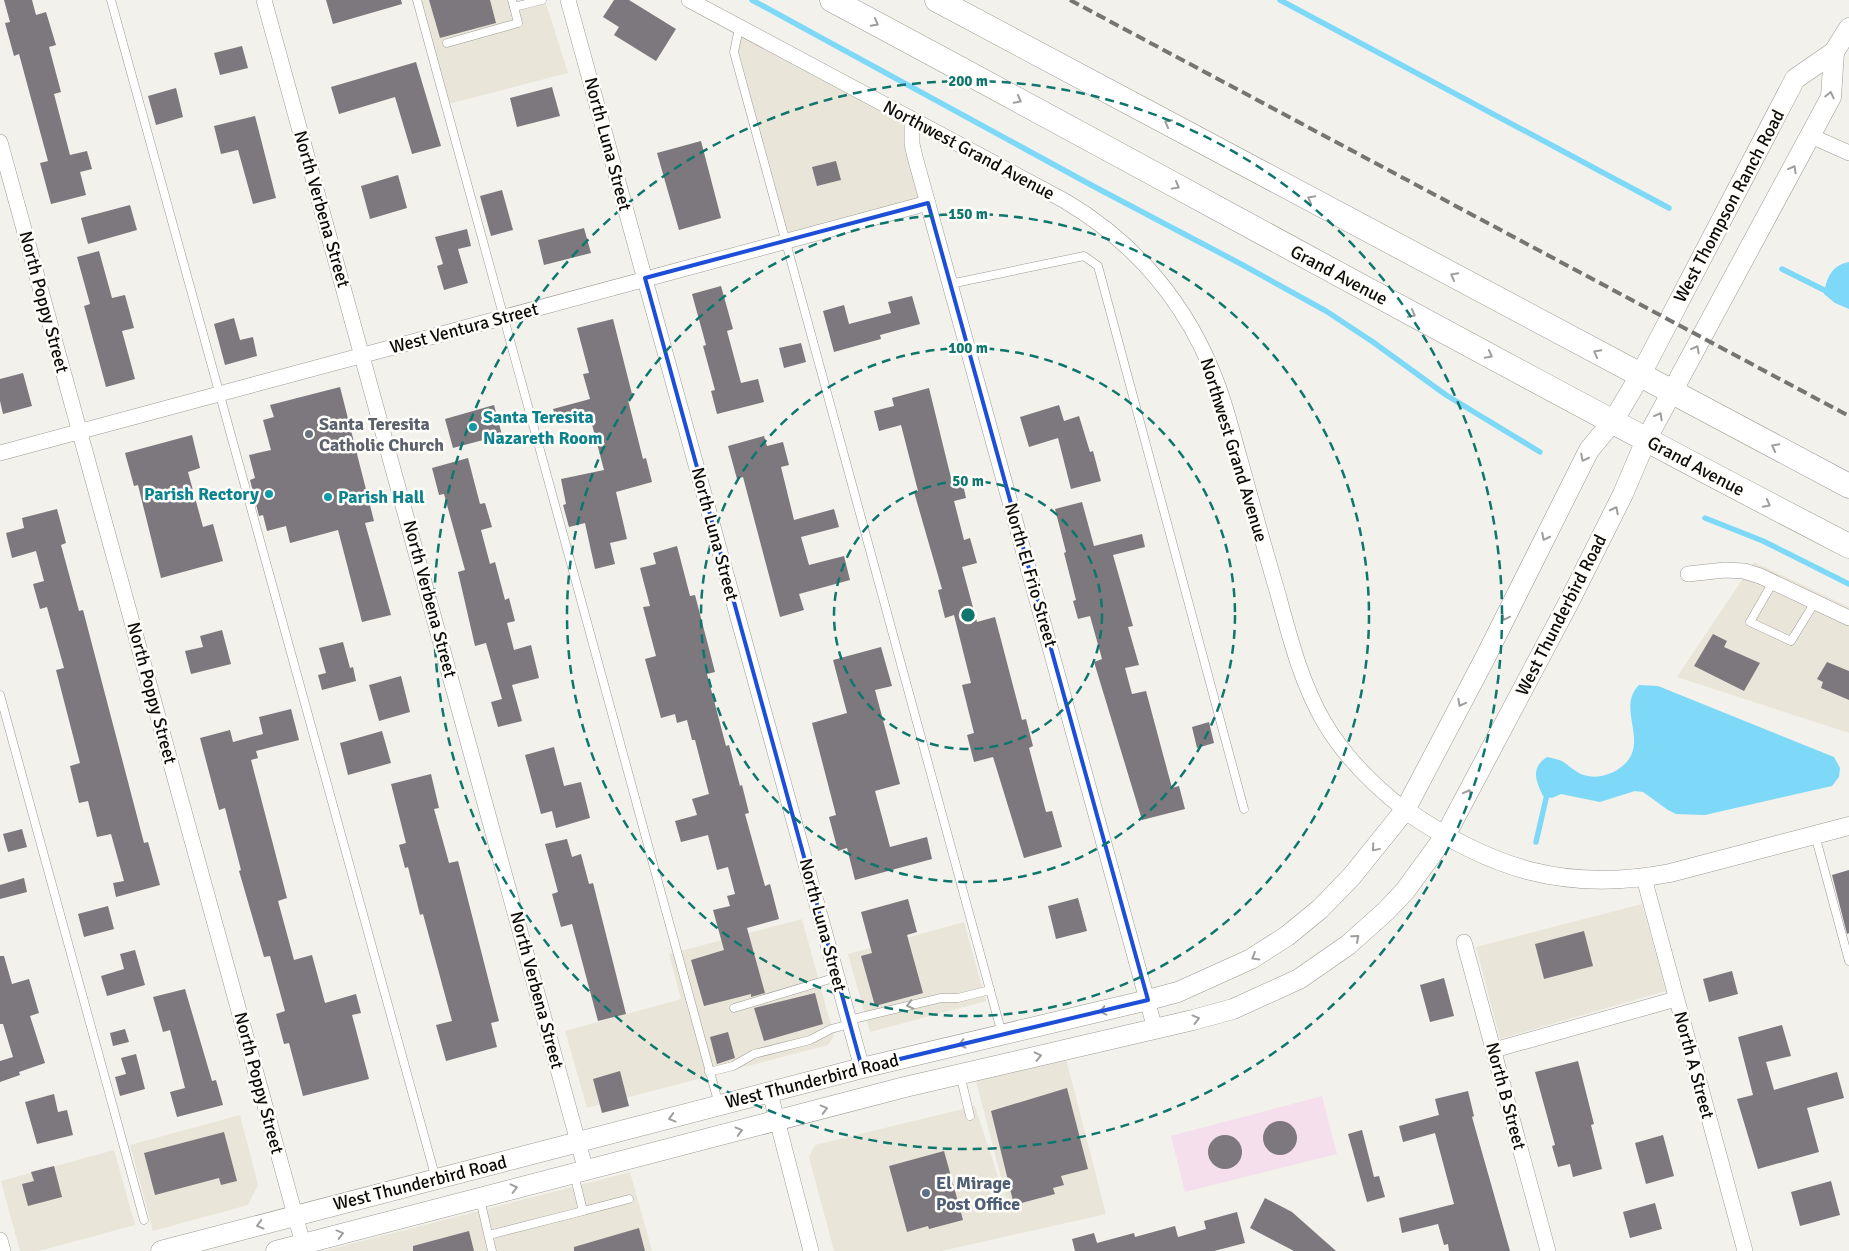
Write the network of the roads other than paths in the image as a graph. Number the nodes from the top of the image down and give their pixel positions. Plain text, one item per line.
1 (111, 0) edge
2 (264, 0) edge
3 (417, 0) edge
4 (542, 0) edge
5 (568, 0) edge
6 (689, 0) edge
7 (832, 0) edge
8 (937, 0) edge
9 (513, 4) edge
10 (739, 28) junction
11 (1849, 28) edge
12 (447, 43) dead end
13 (1834, 52) junction
14 (912, 120) junction
15 (1811, 136) junction
16 (0, 142) edge
17 (1849, 154) edge
18 (928, 203) junction
19 (785, 242) junction
20 (645, 278) junction
21 (950, 284) junction
22 (502, 318) junction
23 (363, 355) junction
24 (1640, 376) junction
25 (1672, 391) junction
26 (220, 394) junction
27 (1613, 421) junction
28 (80, 431) junction
29 (1646, 440) junction
30 (0, 453) edge
31 (1849, 486) edge
32 (1849, 546) edge
33 (1688, 574) dead end
34 (1773, 582) junction
35 (1815, 602) junction
36 (1849, 618) edge
37 (0, 695) edge
38 (1244, 809) dead end
39 (1405, 810) junction
40 (1849, 826) edge
41 (1815, 835) junction
42 (1445, 836) junction
43 (1644, 878) junction
44 (1464, 942) dead end
45 (1849, 961) edge
46 (837, 977) junction
47 (990, 990) junction
48 (1676, 999) junction
49 (1148, 1000) junction
50 (734, 1008) dead end
51 (850, 1022) junction
52 (1155, 1029) junction
53 (1002, 1034) junction
54 (1494, 1050) junction
55 (862, 1068) junction
56 (710, 1072) junction
57 (960, 1074) junction
58 (770, 1092) junction
59 (719, 1105) junction
60 (970, 1116) dead end
61 (777, 1121) junction
62 (578, 1142) junction
63 (580, 1172) junction
64 (436, 1179) junction
65 (479, 1197) junction
66 (629, 1199) dead end
67 (583, 1211) junction
68 (295, 1215) junction
69 (144, 1220) dead end
70 (489, 1235) junction
71 (0, 1240) edge
72 (302, 1244) junction
73 (3, 1251) edge
74 (161, 1251) edge
75 (276, 1251) edge
76 (492, 1251) edge
77 (811, 1251) edge
78 (1548, 1251) edge
79 (1745, 1251) edge

1 - 26 lane
2 - 23 street, North Verbena Street
3 - 22 lane
4 - 9 lane
5 - 20 street, North Luna Street
6 - 10 street, Northwest Grand Avenue
7 -> 27 highway, Grand Avenue
24 -> 8 highway
9 - 12 lane
10 - 14 street, Northwest Grand Avenue
10 - 19 lane
11 - 13 main road, West Thompson Ranch Road
15 -> 13 main road, West Thompson Ranch Road
13 - 24 main road, West Thompson Ranch Road
14 - 18 street, North El Frio Street
14 - 39 street, Northwest Grand Avenue
15 - 17 street
25 -> 15 main road, West Thompson Ranch Road
16 - 28 street, North Poppy Street
18 - 19 street, West Ventura Street
18 - 21 street, North El Frio Street
19 - 20 street, West Ventura Street
19 - 47 lane
20 - 22 street, West Ventura Street
20 - 46 street, North Luna Street
21 - 38 lane
21 - 49 street, North El Frio Street
22 - 23 street, West Ventura Street
22 - 56 lane
23 - 26 street, West Ventura Street
23 - 62 street, North Verbena Street
24 - 25 highway
24 - 27 main road, West Thunderbird Road
29 -> 25 main road, West Thunderbird Road
31 -> 25 highway
26 - 28 street, West Ventura Street
26 - 64 lane
27 - 29 highway, Grand Avenue
27 -> 39 main road, West Thunderbird Road
28 - 30 street, West Ventura Street
28 - 68 street, North Poppy Street
29 -> 32 highway, Grand Avenue
42 -> 29 main road, West Thunderbird Road
33 - 34 street
34 - 35 street
34 - 35 lane
35 - 36 street
37 - 69 lane
39 - 42 street
39 -> 49 main road, West Thunderbird Road
40 - 41 street
41 - 43 street
41 - 45 lane
42 - 43 street
52 -> 42 main road, West Thunderbird Road
43 - 48 street, North A Street
44 - 54 street, North B Street
46 - 50 lane
46 - 51 street, North Luna Street
47 -> 51 lane
47 - 53 lane
48 - 54 street
48 - 79 street, North A Street
49 - 52 street, North El Frio Street
49 -> 53 main road, West Thunderbird Road
51 - 55 street, North Luna Street
51 - 56 lane
57 -> 52 main road, West Thunderbird Road
53 -> 55 main road, West Thunderbird Road
54 - 78 street, North B Street
55 - 58 main road, West Thunderbird Road
56 - 59 lane
57 - 60 lane
61 -> 57 main road, West Thunderbird Road
58 - 59 main road, West Thunderbird Road
58 - 61 street
59 -> 62 main road, West Thunderbird Road
63 -> 61 main road, West Thunderbird Road
61 - 77 street
62 - 63 street, North Verbena Street
62 - 64 main road, West Thunderbird Road
65 -> 63 main road, West Thunderbird Road
63 - 67 lane
64 - 68 main road, West Thunderbird Road
65 - 70 lane
72 -> 65 main road, West Thunderbird Road
66 - 67 lane
67 - 70 lane
68 - 72 street, North Poppy Street
68 -> 74 main road, West Thunderbird Road
70 - 76 lane
71 - 73 street
72 - 75 main road, West Thunderbird Road

